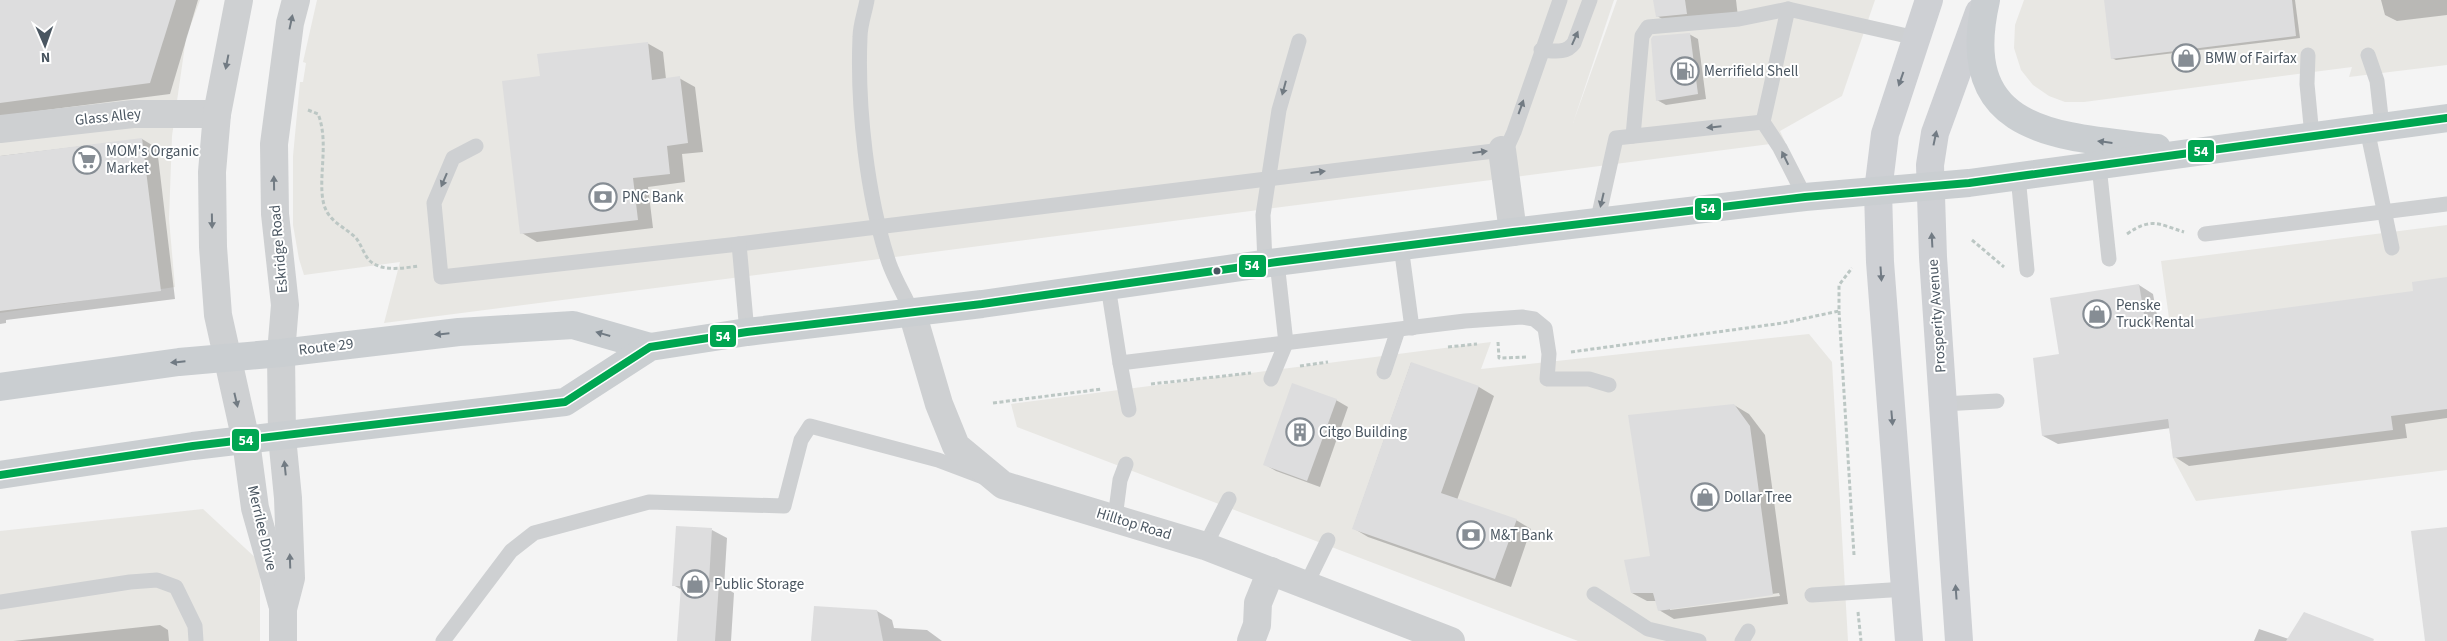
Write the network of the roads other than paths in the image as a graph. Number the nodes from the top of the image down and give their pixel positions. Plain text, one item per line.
1 (238, 0) edge
2 (296, 0) edge
3 (867, 0) edge
4 (1560, 0) edge
5 (1590, 0) edge
6 (1929, 0) edge
7 (1985, 0) edge
8 (1788, 9) junction
9 (1916, 38) junction
10 (1299, 41) dead end
11 (1542, 50) junction
12 (2308, 55) dead end
13 (2368, 55) dead end
14 (217, 114) junction
15 (2447, 118) edge
16 (1763, 122) junction
17 (2375, 128) junction
18 (0, 129) edge
19 (1633, 136) junction
20 (2312, 136) junction
21 (476, 146) dead end
22 (1502, 150) junction
23 (2188, 152) junction
24 (2099, 166) junction
25 (2018, 176) junction
26 (1270, 178) junction
27 (1930, 187) junction
28 (1878, 191) junction
29 (1805, 197) junction
30 (2447, 204) edge
31 (2386, 211) junction
32 (1597, 223) junction
33 (878, 225) junction
34 (1513, 232) junction
35 (2206, 234) road end
36 (739, 244) junction
37 (1401, 246) junction
38 (2392, 248) dead end
39 (2108, 259) dead end
40 (1271, 262) junction
41 (2026, 270) dead end
42 (1108, 286) junction
43 (912, 312) junction
44 (1405, 329) junction
45 (747, 332) junction
46 (1286, 343) junction
47 (650, 347) junction
48 (281, 353) junction
49 (227, 358) junction
50 (1120, 363) junction
51 (1384, 372) dead end
52 (1271, 379) dead end
53 (1609, 385) dead end
54 (0, 387) edge
55 (1997, 402) dead end
56 (1943, 404) junction
57 (1129, 410) dead end
58 (282, 437) junction
59 (246, 441) junction
60 (1126, 464) dead end
61 (0, 475) edge
62 (1003, 485) junction
63 (288, 498) joint
64 (1229, 499) dead end
65 (1115, 518) junction
66 (1328, 540) dead end
67 (1205, 546) junction
68 (1271, 571) junction
69 (1306, 585) junction
70 (1906, 589) junction
71 (1594, 594) dead end
72 (1812, 595) dead end
73 (0, 602) edge
74 (283, 609) junction
75 (196, 641) edge
76 (283, 641) edge
77 (443, 641) edge
78 (1250, 641) edge
79 (1451, 641) edge
80 (1699, 641) edge
81 (1909, 641) edge
82 (1959, 641) edge

1 -> 14 street
48 -> 2 street, Eskridge Road
3 - 33 lane
4 - 11 lane
11 -> 5 lane
6 - 9 main road
23 -> 7 main road
27 -> 7 main road, Prosperity Avenue
8 - 9 lane
8 - 16 lane
8 - 19 lane
9 -> 28 main road
10 -> 26 lane
22 -> 11 lane
12 - 20 lane
13 - 17 lane
14 - 18 street, Glass Alley
14 -> 49 street
15 - 17 main road, Route 29
16 -> 19 lane
29 -> 16 lane
17 - 20 main road, Route 29
17 - 31 lane
19 -> 32 lane
20 - 23 main road, Route 29
21 -> 36 lane
26 -> 22 lane
22 - 34 street
23 - 24 main road, Route 29
24 - 25 main road, Route 29
24 - 39 lane
25 - 27 main road, Route 29
25 - 41 lane
26 - 33 lane
26 - 40 lane
27 - 28 main road, Route 29
56 -> 27 main road, Prosperity Avenue
28 - 29 main road, Route 29
28 -> 70 main road
29 - 32 main road, Route 29
30 - 31 lane
31 - 35 lane
31 - 38 lane
32 - 34 main road, Route 29
33 - 36 lane
33 - 43 lane
34 - 37 main road, Route 29
36 - 45 lane
37 - 40 main road, Route 29
37 - 44 lane
40 - 42 main road, Route 29
40 - 46 lane
42 - 43 main road, Route 29
42 - 50 lane
43 - 45 main road, Route 29
43 - 62 street, Hilltop Road
44 - 46 lane
44 - 51 lane
44 - 53 lane
45 - 47 main road, Route 29
46 - 50 lane
46 - 52 lane
47 -> 48 main road, Route 29
47 - 58 main road, Route 29
48 - 49 main road, Route 29
48 - 58 street, Eskridge Road
49 -> 54 main road, Route 29
49 -> 59 street, Merrilee Drive
50 - 57 lane
55 - 56 lane
82 -> 56 main road, Prosperity Avenue
58 - 59 main road, Route 29
63 -> 58 street, Eskridge Road
59 - 61 main road, Route 29
59 - 74 street, Merrilee Drive
60 - 65 lane
62 - 65 street, Hilltop Road
62 - 77 lane
74 -> 63 street, Merrilee Drive
64 - 67 lane
65 - 67 street, Hilltop Road
66 - 69 lane
67 - 68 street, Hilltop Road
68 - 69 street, Hilltop Road
68 - 78 street
69 - 79 street, Hilltop Road
70 - 72 lane
70 - 81 main road
71 - 80 lane
73 - 75 lane
74 - 76 street, Merrilee Drive

